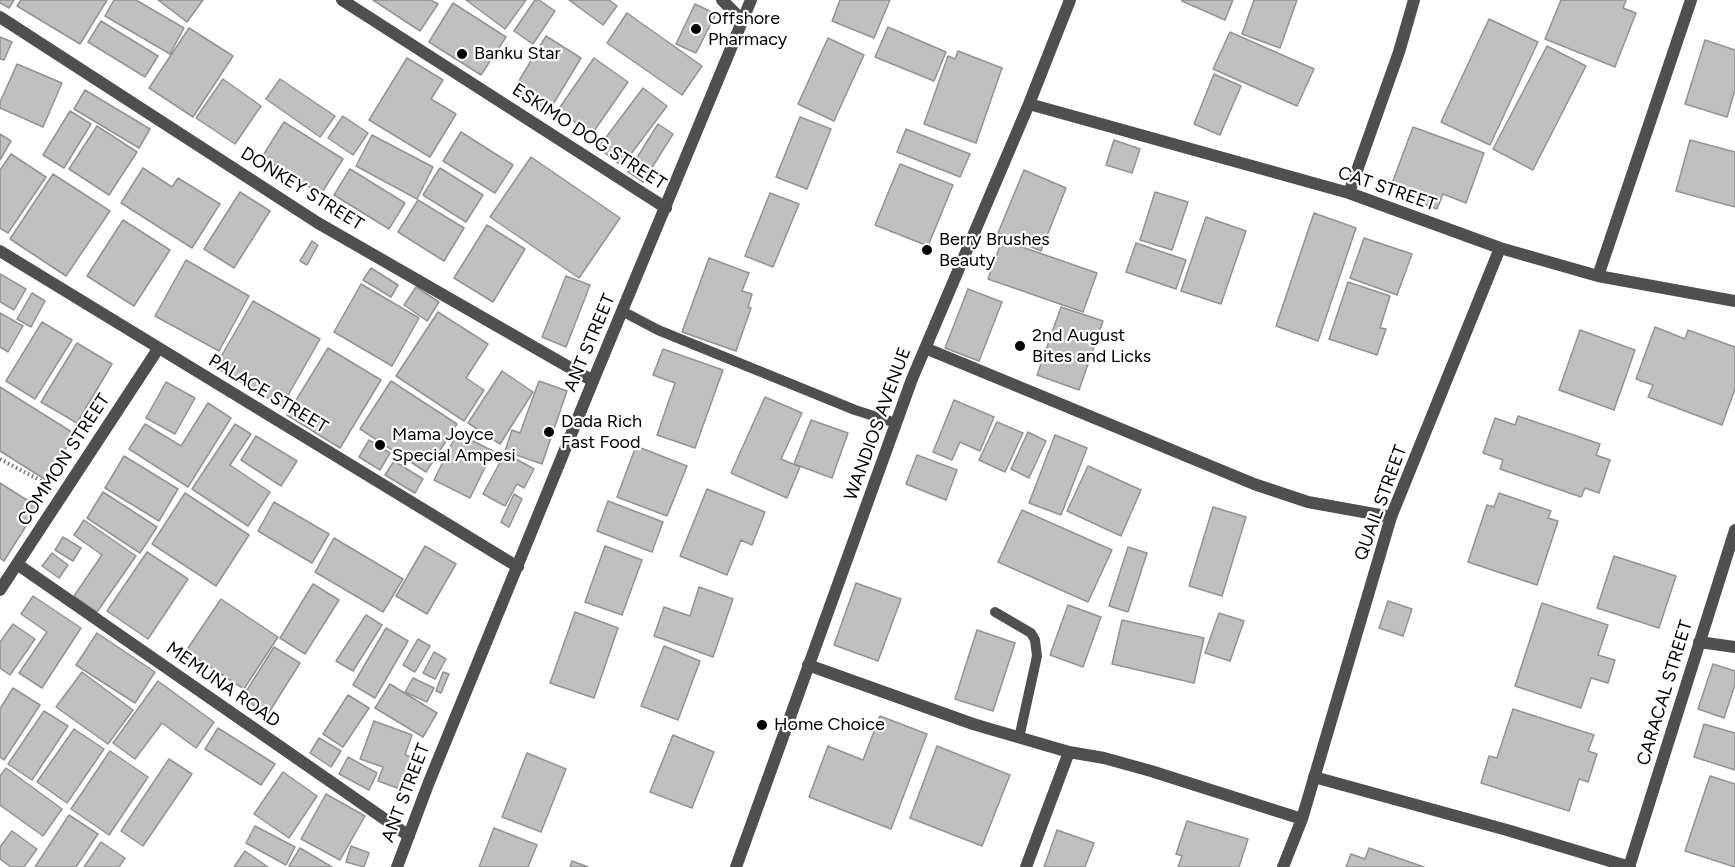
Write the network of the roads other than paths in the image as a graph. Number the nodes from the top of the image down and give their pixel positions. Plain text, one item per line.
1 (342, 0) edge
2 (722, 0) edge
3 (751, 0) edge
4 (1070, 0) edge
5 (1414, 0) edge
6 (1691, 0) edge
7 (0, 17) edge
8 (742, 21) junction
9 (1029, 104) junction
10 (1348, 194) junction
11 (666, 207) junction
12 (1500, 248) junction
13 (0, 251) edge
14 (1598, 276) junction
15 (1735, 301) edge
16 (622, 311) junction
17 (925, 348) junction
18 (158, 349) junction
19 (593, 381) junction
20 (896, 423) junction
21 (1391, 517) junction
22 (1735, 530) edge
23 (17, 564) junction
24 (518, 567) junction
25 (0, 590) edge
26 (995, 612) dead end
27 (1699, 642) junction
28 (1735, 647) edge
29 (808, 665) junction
30 (1019, 738) junction
31 (1069, 752) junction
32 (1314, 777) junction
33 (1302, 819) junction
34 (409, 836) junction
35 (397, 867) edge
36 (736, 867) edge
37 (1026, 867) edge
38 (1283, 867) edge
39 (1630, 867) edge

1 - 11 street, ESKIMO DOG STREET
2 - 8 street
3 - 8 street, ANT STREET
4 - 9 street, WANDIOS AVENUE
5 - 10 street
6 - 14 street
7 - 19 street, DONKEY STREET
8 - 11 street, ANT STREET
9 - 10 street, CAT STREET
9 - 17 street, WANDIOS AVENUE
10 - 12 street, CAT STREET
11 - 16 street, ANT STREET
12 - 14 street, CAT STREET
12 - 21 street, QUAIL STREET
13 - 18 street, PALACE STREET
14 - 15 street, CAT STREET
16 - 19 street, ANT STREET
16 - 20 lane
17 - 20 street, WANDIOS AVENUE
17 - 21 street
18 - 23 street, COMMON STREET
18 - 24 street, PALACE STREET
19 - 24 street, ANT STREET
20 - 29 street, WANDIOS AVENUE
21 - 32 street, QUAIL STREET
22 - 27 street, CARACAL STREET
23 - 25 street, COMMON STREET
23 - 34 street, MEMUNA ROAD
24 - 34 street, ANT STREET
26 - 30 lane
27 - 28 street
27 - 39 street, CARACAL STREET
29 - 30 street
29 - 36 street, WANDIOS AVENUE
30 - 31 street
31 - 33 street
31 - 37 street
32 - 33 street, QUAIL STREET
32 - 39 street
33 - 38 street, QUAIL STREET
34 - 35 street, ANT STREET

